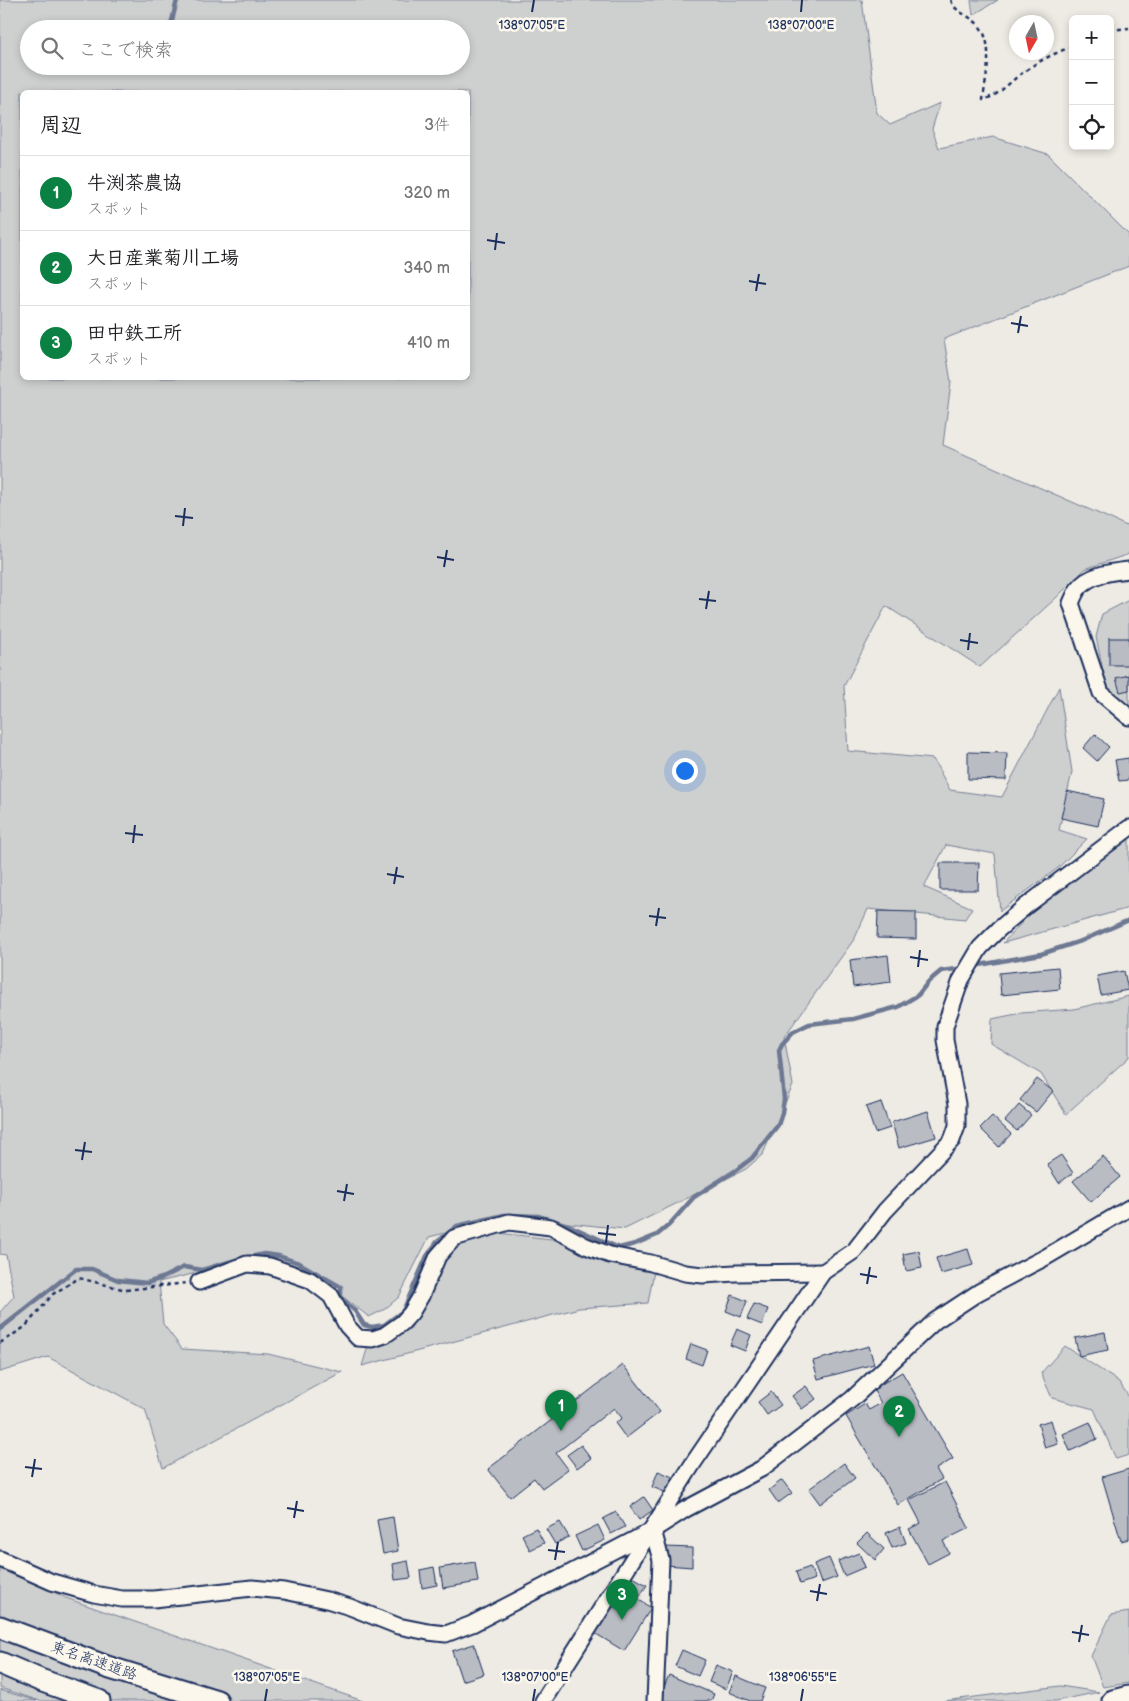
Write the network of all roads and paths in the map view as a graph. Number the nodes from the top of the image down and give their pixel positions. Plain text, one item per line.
1 (951, 0) edge
2 (1129, 28) edge
3 (1114, 30) edge
4 (1069, 48) edge
5 (1129, 570) edge
6 (1129, 717) edge
7 (1129, 828) edge
8 (1129, 1208) edge
9 (824, 1272) junction
10 (199, 1282) joint
11 (0, 1343) edge
12 (653, 1530) junction
13 (0, 1559) edge
14 (0, 1627) edge
15 (0, 1663) edge
16 (1129, 1698) edge
17 (99, 1701) edge
18 (217, 1701) edge
19 (543, 1701) edge
20 (655, 1701) edge
21 (1113, 1701) edge

1 - 4 path
2 - 3 path
5 - 6 street
7 - 9 street
8 - 12 street
9 - 10 street
9 - 12 street
10 - 11 path
12 - 13 street
12 - 19 street
12 - 20 street
14 - 18 highway, 東名高速道路
15 - 17 highway
16 - 21 highway

